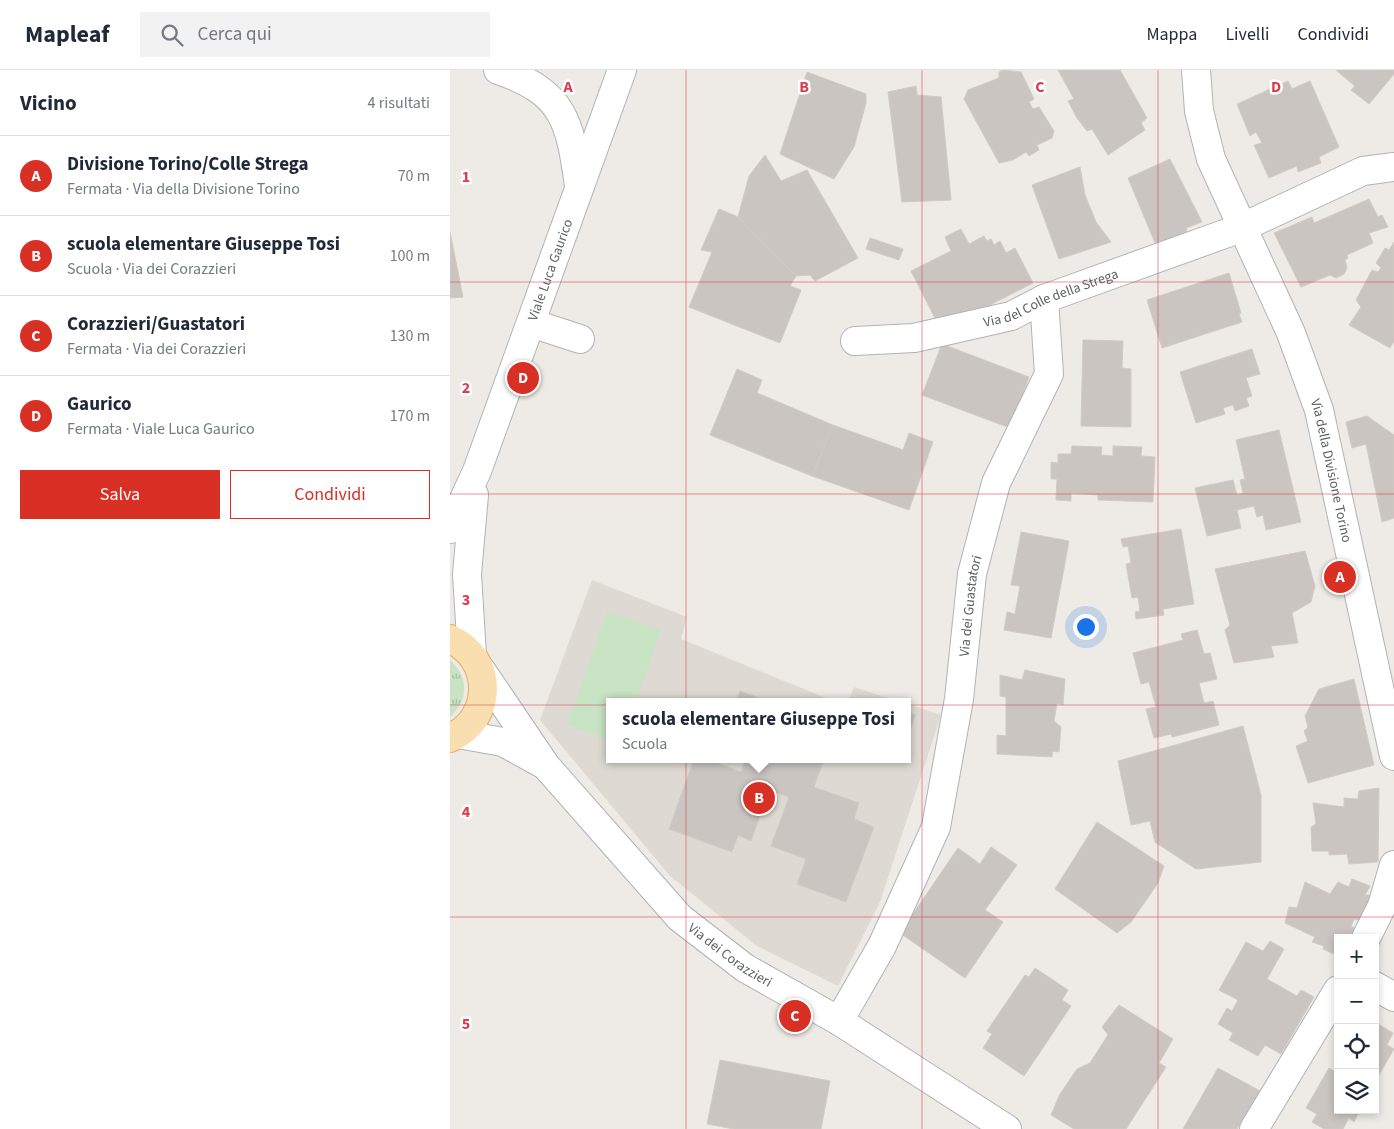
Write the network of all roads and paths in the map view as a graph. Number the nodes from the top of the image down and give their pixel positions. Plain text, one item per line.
1 (498, 70) edge
2 (622, 70) edge
3 (1196, 70) edge
4 (1394, 167) edge
5 (580, 188) junction
6 (1241, 228) junction
7 (1044, 299) junction
8 (530, 323) junction
9 (580, 339) dead end
10 (855, 341) dead end
11 (477, 472) junction
12 (450, 529) edge
13 (450, 639) edge
14 (476, 663) junction
15 (454, 736) edge
16 (1394, 756) edge
17 (546, 766) junction
18 (1394, 866) edge
19 (1368, 934) edge
20 (1379, 988) edge
21 (1334, 997) edge
22 (1394, 997) edge
23 (839, 1021) junction
24 (1007, 1129) edge
25 (1254, 1129) edge

1 - 5 street
2 - 5 street, Viale Luca Gaurico
3 - 6 street, Via della Divisione Torino
4 - 6 street
5 - 8 street, Viale Luca Gaurico
6 - 7 street, Via del Colle della Strega
6 - 16 street, Via della Divisione Torino
7 - 10 street, Via del Colle della Strega
7 - 23 street, Via dei Guastatori
8 - 9 street
8 - 11 street, Viale Luca Gaurico
11 - 12 street, Viale Luca Gaurico
11 - 14 street, Viale Luca Gaurico
13 - 14 main road
14 - 15 main road
14 - 17 street, Via dei Corazzieri
15 - 17 street, Via dei Corazzieri
17 - 23 street, Via dei Corazzieri
18 - 19 street
20 - 22 street
21 - 25 street
23 - 24 street, Via dei Corazzieri

